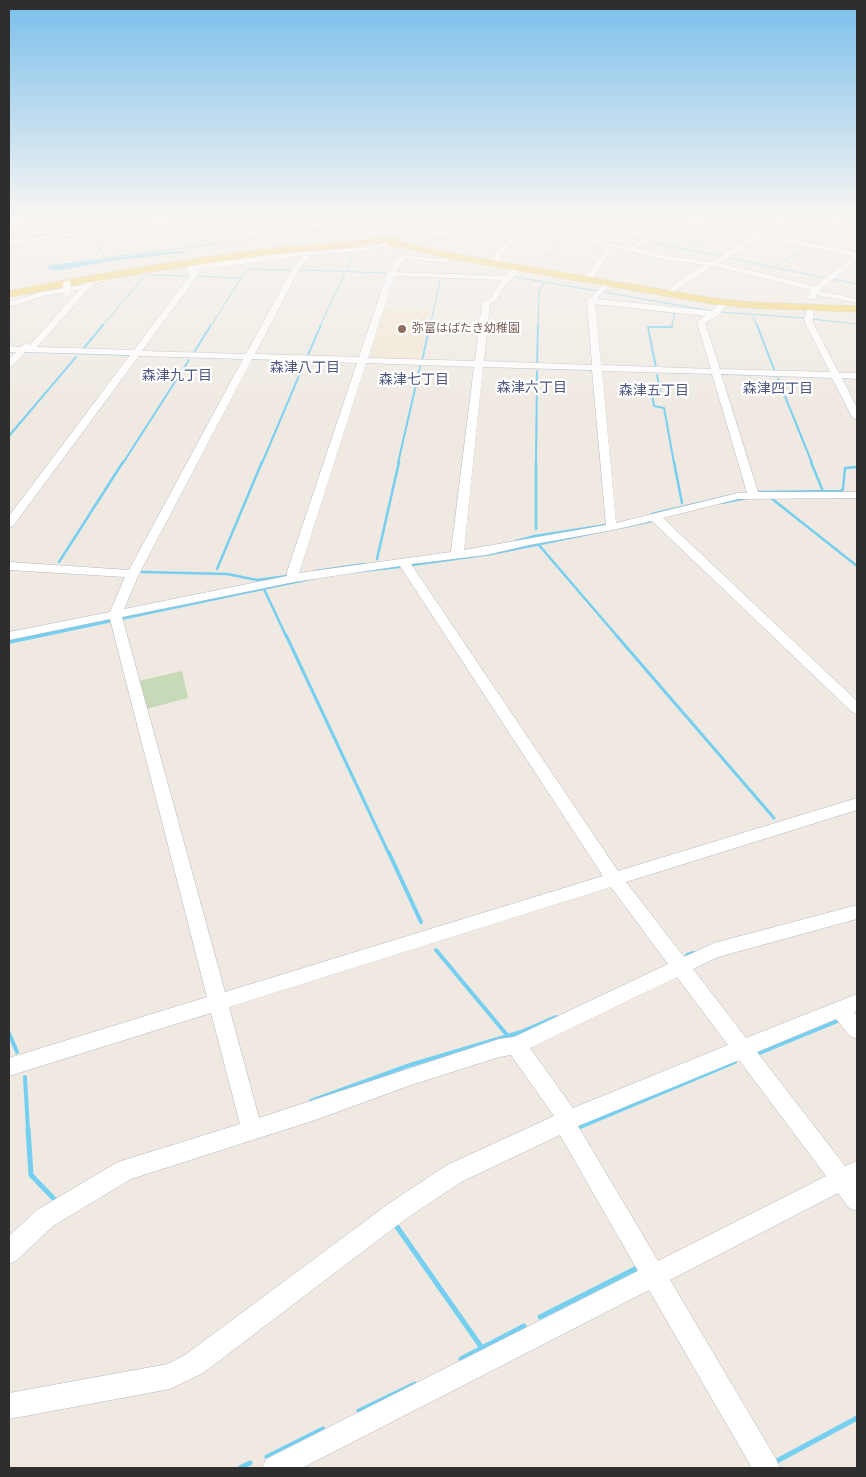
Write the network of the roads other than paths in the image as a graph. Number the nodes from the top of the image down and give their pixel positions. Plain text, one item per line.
1 (67, 286) joint
2 (82, 286) edge
3 (86, 286) edge
4 (186, 286) edge
5 (288, 286) edge
6 (387, 286) edge
7 (502, 286) edge
8 (605, 286) edge
9 (624, 286) edge
10 (678, 286) edge
11 (799, 286) edge
12 (820, 286) edge
13 (815, 290) junction
14 (9, 294) edge
15 (669, 294) junction
16 (591, 301) junction
17 (857, 301) edge
18 (724, 303) junction
19 (9, 305) edge
20 (809, 307) junction
21 (857, 309) edge
22 (713, 314) junction
23 (9, 349) edge
24 (34, 350) junction
25 (21, 351) junction
26 (135, 355) junction
27 (248, 359) junction
28 (363, 362) junction
29 (9, 364) edge
30 (478, 365) junction
31 (598, 370) junction
32 (716, 373) junction
33 (857, 376) edge
34 (837, 377) junction
35 (857, 417) edge
36 (752, 494) junction
37 (857, 495) edge
38 (655, 517) junction
39 (9, 524) edge
40 (613, 527) junction
41 (457, 556) junction
42 (404, 563) junction
43 (9, 566) edge
44 (133, 574) junction
45 (294, 578) junction
46 (116, 618) junction
47 (9, 636) edge
48 (857, 709) edge
49 (857, 804) edge
50 (615, 880) junction
51 (857, 912) edge
52 (682, 967) junction
53 (218, 1002) junction
54 (849, 1006) edge
55 (857, 1030) edge
56 (516, 1045) junction
57 (742, 1049) junction
58 (9, 1067) edge
59 (567, 1121) junction
60 (252, 1130) junction
61 (850, 1176) edge
62 (857, 1200) edge
63 (9, 1252) edge
64 (655, 1275) junction
65 (9, 1406) edge
66 (274, 1468) edge
67 (767, 1468) edge

1 - 14 main road
1 - 25 street
2 - 19 street
3 - 24 street
4 - 26 street
5 - 27 street
6 - 28 street
7 - 30 street
8 - 16 street
9 - 15 main road
10 - 15 street
11 - 13 street
12 - 13 street
13 - 17 street
13 - 20 street
15 - 18 main road
16 - 22 street
16 - 31 street
18 - 20 main road
18 - 22 street
20 - 21 main road
20 - 34 street
22 - 32 street
23 - 25 street
24 - 25 street
24 - 26 street
25 - 29 street
26 - 27 street
26 - 39 street
27 - 28 street
27 - 44 street
28 - 30 street
28 - 45 street
30 - 31 street
30 - 41 street
31 - 32 street
31 - 40 street
32 - 34 street
32 - 36 street
33 - 34 street
34 - 35 street
36 - 37 street
36 - 38 street
38 - 40 street
38 - 48 street
40 - 41 street
41 - 42 street
42 - 45 street
42 - 50 street
43 - 44 street
44 - 46 street
45 - 46 street
46 - 47 street
46 - 53 street
49 - 50 street
50 - 52 street
50 - 53 street
51 - 52 street
52 - 56 street
52 - 57 street
53 - 58 street
53 - 60 street
54 - 55 street
54 - 57 street
56 - 59 street
56 - 60 street
57 - 59 street
57 - 61 street
59 - 64 street
59 - 65 street
60 - 63 street
61 - 62 street
61 - 64 street
64 - 66 street
64 - 67 street

